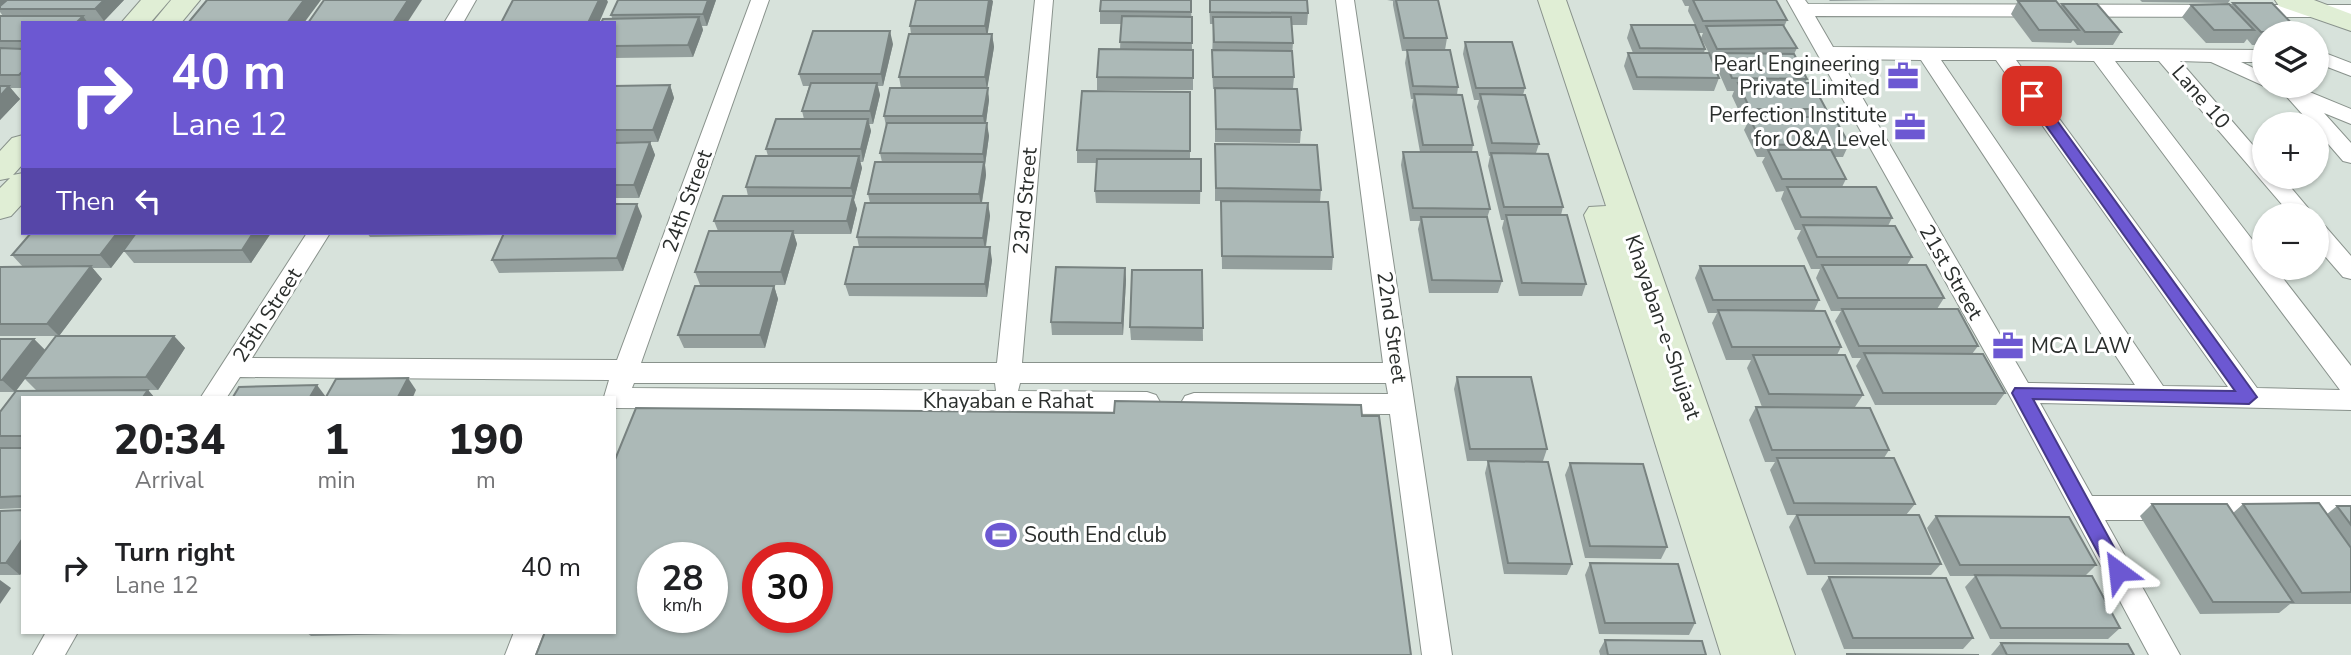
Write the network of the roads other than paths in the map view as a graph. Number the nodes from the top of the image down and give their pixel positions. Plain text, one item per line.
1 (156, 0) edge
2 (186, 0) edge
3 (467, 0) edge
4 (760, 0) edge
5 (1044, 0) edge
6 (1345, 0) edge
7 (1531, 0) edge
8 (1552, 0) edge
9 (2290, 0) edge
10 (1799, 5) edge
11 (2327, 5) edge
12 (2351, 5) edge
13 (2351, 11) edge
14 (137, 21) edge
15 (168, 21) edge
16 (454, 21) edge
17 (2351, 23) edge
18 (1826, 53) junction
19 (2001, 53) junction
20 (1927, 54) junction
21 (2099, 54) junction
22 (2164, 55) junction
23 (2252, 55) edge
24 (2351, 55) edge
25 (2211, 56) junction
26 (2329, 56) edge
27 (2329, 61) edge
28 (2351, 70) edge
29 (2252, 75) edge
30 (2295, 98) edge
31 (2306, 98) edge
32 (2351, 117) edge
33 (21, 147) edge
34 (2351, 156) edge
35 (2252, 157) edge
36 (0, 170) edge
37 (21, 185) edge
38 (2280, 189) edge
39 (2293, 203) edge
40 (0, 208) edge
41 (318, 235) edge
42 (2329, 246) edge
43 (2351, 271) edge
44 (233, 367) junction
45 (625, 372) junction
46 (1009, 373) junction
47 (1399, 373) junction
48 (2351, 385) edge
49 (2021, 393) junction
50 (2155, 395) junction
51 (215, 396) edge
52 (616, 397) edge
53 (2249, 397) junction
54 (616, 400) edge
55 (2351, 400) edge
56 (1005, 401) junction
57 (1401, 404) junction
58 (2082, 508) junction
59 (2351, 508) edge
60 (62, 634) edge
61 (528, 634) edge
62 (48, 655) edge
63 (520, 655) edge
64 (1437, 655) edge
65 (1742, 655) edge
66 (1774, 655) edge
67 (2165, 655) edge

1 - 14 main road
2 - 15 main road
3 - 16 street
4 - 45 street, 24th Street
5 - 46 street, 23rd Street
6 - 47 street, 22nd Street
7 - 65 main road, Khayaban-e-Shujaat
8 - 66 main road, Khayaban-e-Shujaat
9 - 11 main road
10 - 11 street
10 - 18 street, 21st Street
11 - 12 main road
11 - 13 street
11 - 17 main road
18 - 20 street
18 - 49 street, 21st Street
19 - 20 street
19 - 21 street
19 - 53 street
20 - 50 street
21 - 22 street
21 - 48 street
22 - 25 street
22 - 35 street, Lane 10
23 - 25 street
24 - 26 street
25 - 29 street
27 - 28 street
30 - 34 street
31 - 32 street
33 - 36 main road
37 - 40 main road
38 - 39 street
41 - 44 street, 25th Street
42 - 43 street
44 - 45 street, Khayaban e Rahat
44 - 51 street, 25th Street
45 - 46 street, Khayaban e Rahat
45 - 52 street, 24th Street
46 - 47 street, Khayaban e Rahat
46 - 56 street, 23rd Street
47 - 57 street, 22nd Street
49 - 50 street
49 - 58 street, 21st Street
50 - 53 street
53 - 55 street
54 - 56 street, Khayaban e Rahat
56 - 57 street, Khayaban e Rahat
57 - 64 street, 22nd Street
58 - 59 street
58 - 67 street, 21st Street
60 - 62 street
61 - 63 street

